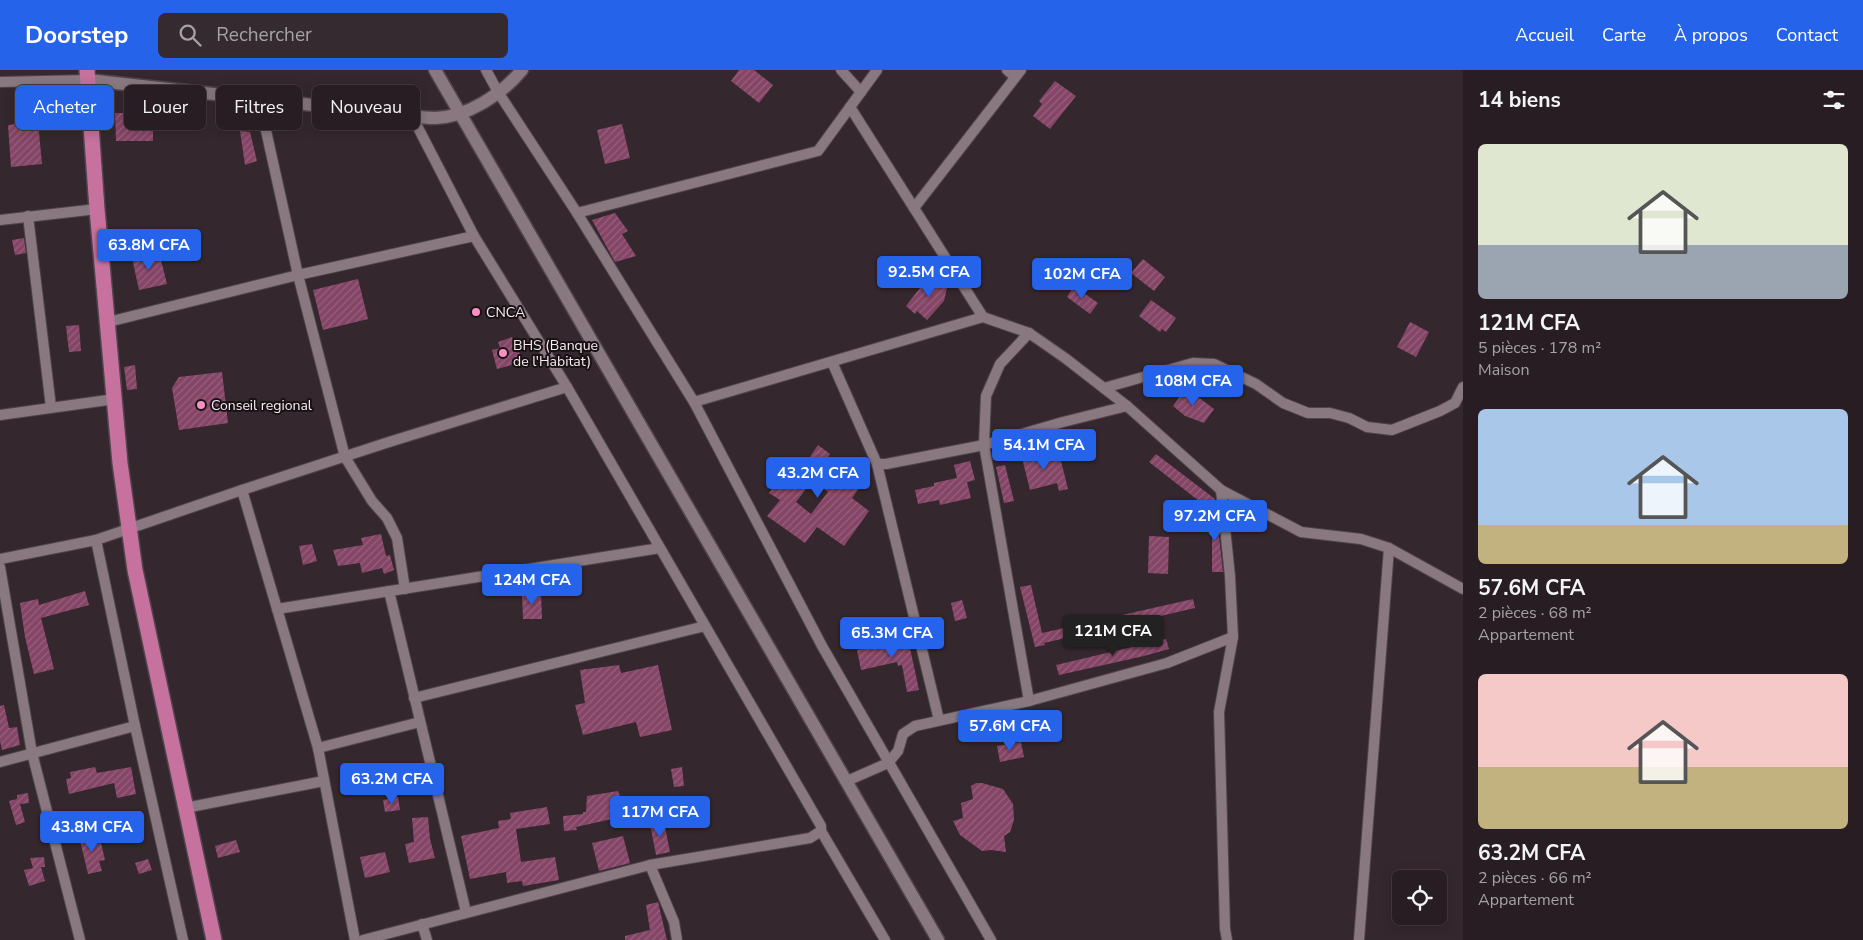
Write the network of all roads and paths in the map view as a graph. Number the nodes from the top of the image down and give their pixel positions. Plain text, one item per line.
1 (435, 70) edge
2 (486, 70) edge
3 (522, 70) edge
4 (841, 70) edge
5 (877, 70) edge
6 (1007, 70) edge
7 (1018, 74) edge
8 (87, 75) edge
9 (0, 82) edge
10 (498, 92) junction
11 (861, 92) junction
12 (216, 93) edge
13 (850, 107) junction
14 (460, 113) junction
15 (420, 117) edge
16 (266, 130) edge
17 (419, 130) edge
18 (914, 208) junction
19 (97, 209) junction
20 (577, 213) junction
21 (28, 216) junction
22 (0, 220) edge
23 (474, 236) junction
24 (298, 274) junction
25 (983, 317) junction
26 (108, 322) junction
27 (1028, 333) junction
28 (832, 362) junction
29 (1463, 387) edge
30 (567, 388) junction
31 (1104, 388) junction
32 (114, 399) junction
33 (694, 402) junction
34 (1127, 406) junction
35 (51, 407) junction
36 (0, 415) edge
37 (984, 445) junction
38 (346, 457) junction
39 (877, 464) junction
40 (242, 490) junction
41 (1222, 490) junction
42 (129, 530) junction
43 (96, 540) junction
44 (660, 548) junction
45 (1389, 548) junction
46 (0, 559) edge
47 (0, 567) edge
48 (405, 589) junction
49 (1463, 589) edge
50 (390, 591) junction
51 (277, 609) junction
52 (705, 626) junction
53 (1233, 637) junction
54 (414, 698) junction
55 (1029, 701) junction
56 (939, 720) junction
57 (420, 722) junction
58 (134, 726) junction
59 (318, 748) junction
60 (32, 753) junction
61 (0, 762) edge
62 (888, 763) junction
63 (324, 781) junction
64 (847, 781) junction
65 (185, 808) junction
66 (821, 831) junction
67 (650, 865) junction
68 (466, 912) junction
69 (422, 924) junction
70 (80, 940) edge
71 (184, 940) edge
72 (214, 940) edge
73 (355, 940) edge
74 (363, 940) edge
75 (426, 940) edge
76 (678, 940) edge
77 (885, 940) edge
78 (938, 940) edge
79 (991, 940) edge
80 (1227, 940) edge
81 (1359, 940) edge

1 - 14 street
2 - 10 street
3 - 10 street
4 - 11 street
5 - 11 street
6 - 7 street
7 - 18 street
8 - 9 street
8 - 12 street
8 - 19 main road
10 - 14 street
10 - 20 street
11 - 13 street
13 - 18 street
13 - 20 street
14 - 15 street
14 - 64 street
16 - 24 street
17 - 23 street
18 - 25 street
19 - 21 street
19 - 26 main road
20 - 33 street
21 - 22 street
21 - 35 street
23 - 24 street
23 - 30 street
24 - 26 street
24 - 38 street
25 - 27 street
25 - 28 street
26 - 32 main road
27 - 31 street
27 - 37 street
28 - 33 street
28 - 39 street
29 - 31 street
30 - 38 street
30 - 44 street
31 - 34 street
32 - 35 street
32 - 42 main road
33 - 62 street
34 - 37 street
34 - 41 street
35 - 36 street
37 - 39 street
37 - 55 street
38 - 40 street
38 - 48 street
39 - 56 street
40 - 42 street
40 - 51 street
41 - 45 street
41 - 53 street
42 - 43 street
42 - 65 main road
43 - 46 street
43 - 58 street
44 - 48 street
44 - 52 street
45 - 49 street
45 - 81 street
47 - 60 street
48 - 50 street
50 - 51 street
50 - 54 street
51 - 59 street
52 - 54 street
52 - 66 street
53 - 55 street
53 - 80 street
54 - 57 street
55 - 56 street
56 - 62 street
57 - 59 street
57 - 68 street
58 - 60 street
58 - 71 street
59 - 63 street
60 - 61 street
60 - 70 street
62 - 64 street
62 - 79 street
63 - 65 street
63 - 73 street
64 - 78 street
65 - 72 main road
66 - 67 street
66 - 77 street
67 - 68 street
67 - 76 street
68 - 69 street
69 - 74 street
69 - 75 street

